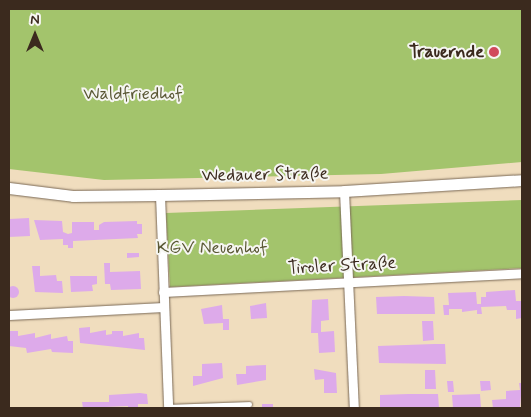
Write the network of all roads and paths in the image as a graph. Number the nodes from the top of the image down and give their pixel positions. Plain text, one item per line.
1 (522, 180) edge
2 (9, 188) edge
3 (344, 191) junction
4 (160, 195) junction
5 (522, 272) edge
6 (349, 281) junction
7 (163, 292) junction
8 (164, 307) junction
9 (9, 315) edge
10 (249, 404) dead end
11 (168, 408) edge
12 (354, 408) edge

1 - 3 street, Wedauer Straße
2 - 4 street, Wedauer Straße
3 - 4 street, Wedauer Straße
3 - 6 street
4 - 7 street
5 - 6 street, Tiroler Straße
6 - 7 street, Tiroler Straße
6 - 12 street
7 - 8 street
8 - 9 street
8 - 11 street
10 - 11 lane

